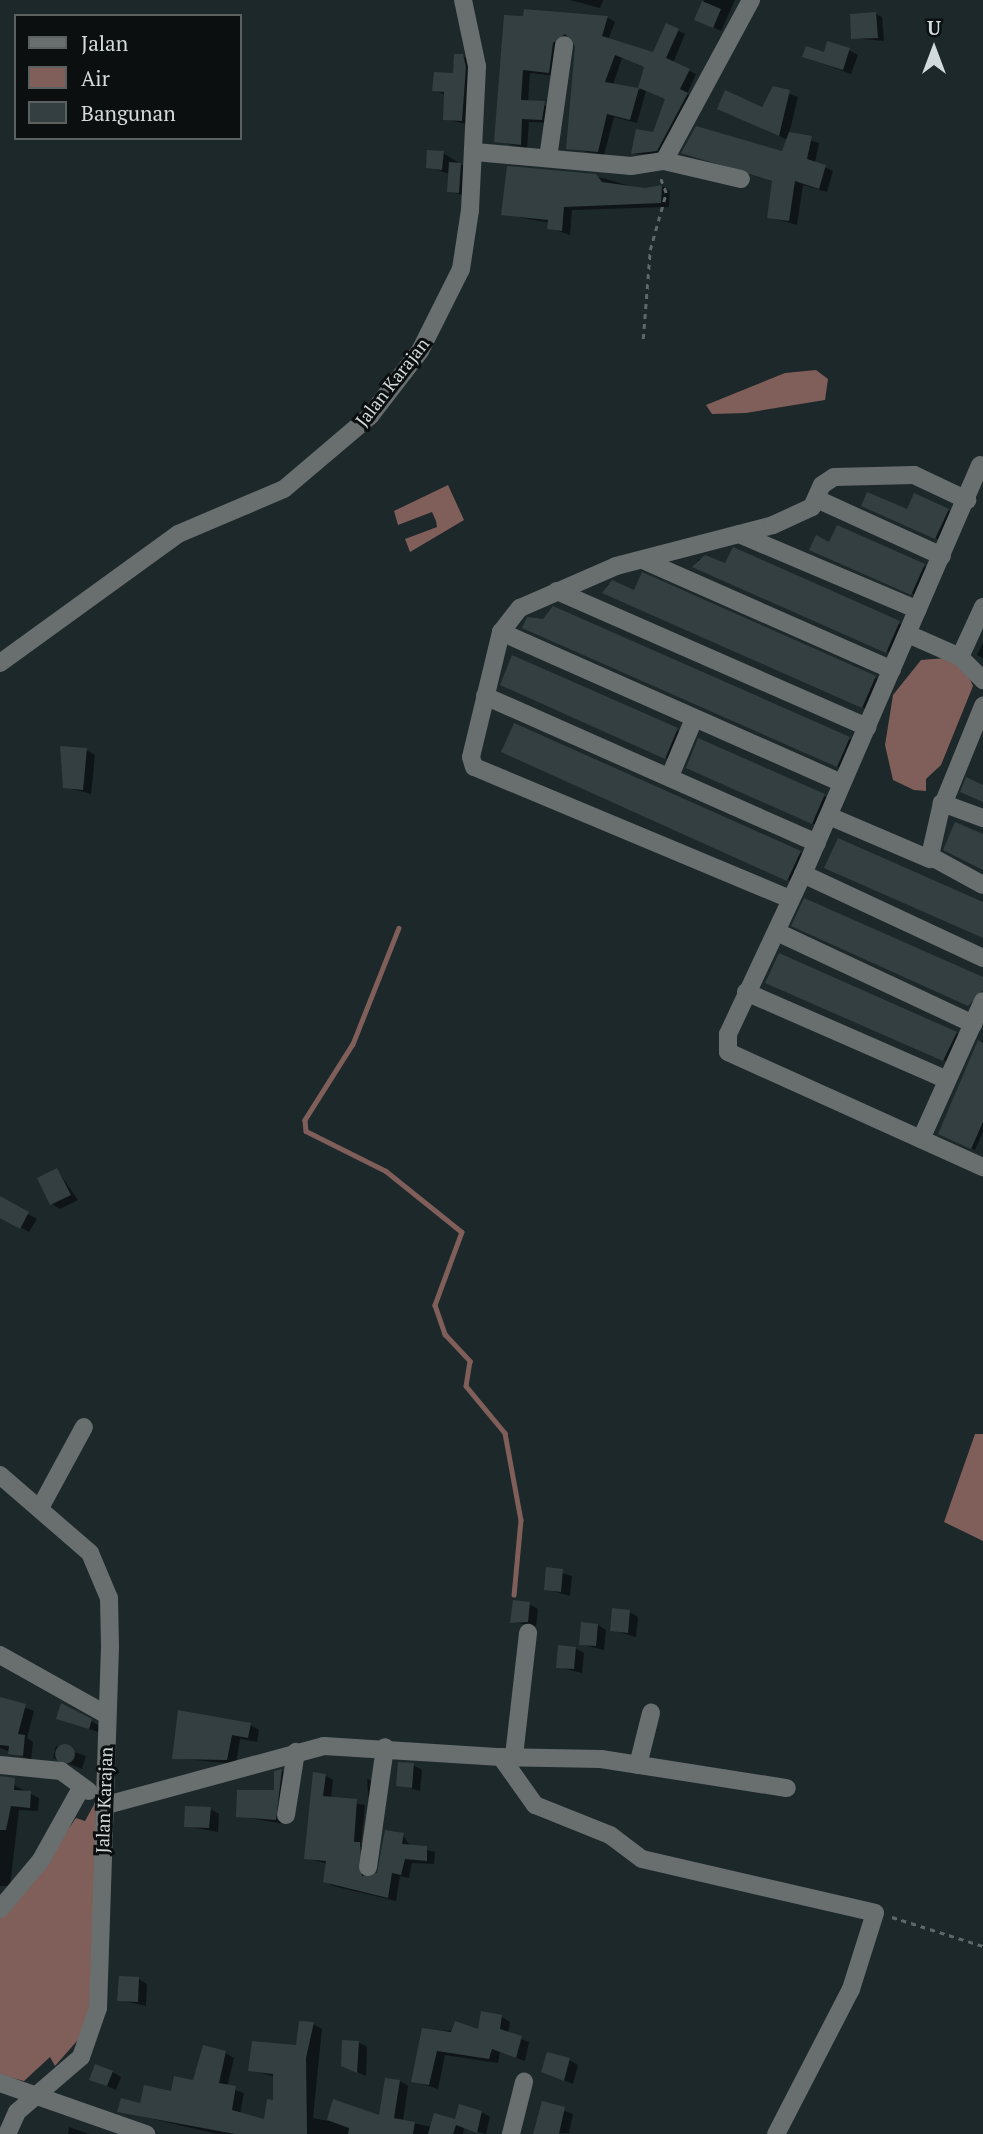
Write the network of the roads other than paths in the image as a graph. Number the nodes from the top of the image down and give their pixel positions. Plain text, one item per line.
1 (463, 0) edge
2 (751, 0) edge
3 (565, 45) dead end
4 (475, 152) junction
5 (548, 158) junction
6 (658, 164) junction
7 (741, 179) dead end
8 (980, 465) dead end
9 (819, 500) junction
10 (967, 500) junction
11 (740, 534) junction
12 (942, 556) junction
13 (643, 560) junction
14 (557, 591) junction
15 (918, 610) junction
16 (982, 611) edge
17 (501, 632) junction
18 (908, 634) junction
19 (960, 657) junction
20 (0, 663) edge
21 (892, 670) junction
22 (983, 680) edge
23 (485, 696) junction
24 (983, 706) edge
25 (694, 719) junction
26 (867, 727) junction
27 (977, 745) edge
28 (670, 776) junction
29 (842, 783) junction
30 (944, 802) junction
31 (829, 816) junction
32 (983, 818) edge
33 (817, 843) junction
34 (930, 859) junction
35 (803, 874) junction
36 (983, 885) edge
37 (790, 899) junction
38 (777, 932) junction
39 (983, 958) edge
40 (746, 992) junction
41 (983, 1001) edge
42 (973, 1024) junction
43 (947, 1080) junction
44 (921, 1139) junction
45 (981, 1162) edge
46 (84, 1427) dead end
47 (0, 1475) edge
48 (40, 1508) junction
49 (528, 1633) dead end
50 (0, 1655) edge
51 (651, 1713) dead end
52 (107, 1715) junction
53 (385, 1747) junction
54 (296, 1752) junction
55 (508, 1756) junction
56 (0, 1765) edge
57 (638, 1765) junction
58 (787, 1788) dead end
59 (80, 1790) junction
60 (103, 1799) junction
61 (286, 1815) dead end
62 (368, 1867) dead end
63 (0, 1909) edge
64 (524, 2082) dead end
65 (0, 2083) edge
66 (43, 2094) junction
67 (7, 2134) edge
68 (146, 2134) edge
69 (511, 2134) edge
70 (776, 2134) edge

1 - 4 street, Jalan Karajan
2 - 6 street
3 - 5 street
4 - 5 street
4 - 20 street, Jalan Karajan
5 - 6 street
6 - 7 street
8 - 10 street
9 - 10 street
9 - 11 street
9 - 12 street
10 - 12 street
11 - 13 street
11 - 15 street
12 - 15 street
13 - 14 street
13 - 21 street
14 - 17 street
14 - 26 street
15 - 18 street
16 - 19 street
17 - 23 street
17 - 25 street
18 - 19 street
18 - 21 street
19 - 22 street
21 - 26 street
23 - 28 street
23 - 37 street
24 - 27 street
25 - 28 street
25 - 29 street
26 - 29 street
27 - 30 street
28 - 33 street
29 - 31 street
30 - 32 street
30 - 34 street
31 - 33 street
31 - 34 street
33 - 35 street
34 - 36 street
35 - 37 street
35 - 39 street
37 - 38 street
38 - 40 street
38 - 42 street
40 - 43 street
40 - 44 street
41 - 42 street
42 - 43 street
43 - 44 street
44 - 45 street
46 - 48 street
47 - 48 street, Jalan Karajan
48 - 52 street, Jalan Karajan
49 - 55 street
50 - 52 street
51 - 57 street
52 - 60 street, Jalan Karajan
53 - 54 street
53 - 55 street
53 - 62 street
54 - 60 street
54 - 61 street
55 - 57 street
55 - 70 street
56 - 59 street
57 - 58 street
59 - 60 street
59 - 63 street
60 - 66 street, Jalan Karajan
64 - 69 street
65 - 66 street
66 - 67 street, Jalan Karajan
66 - 68 street

